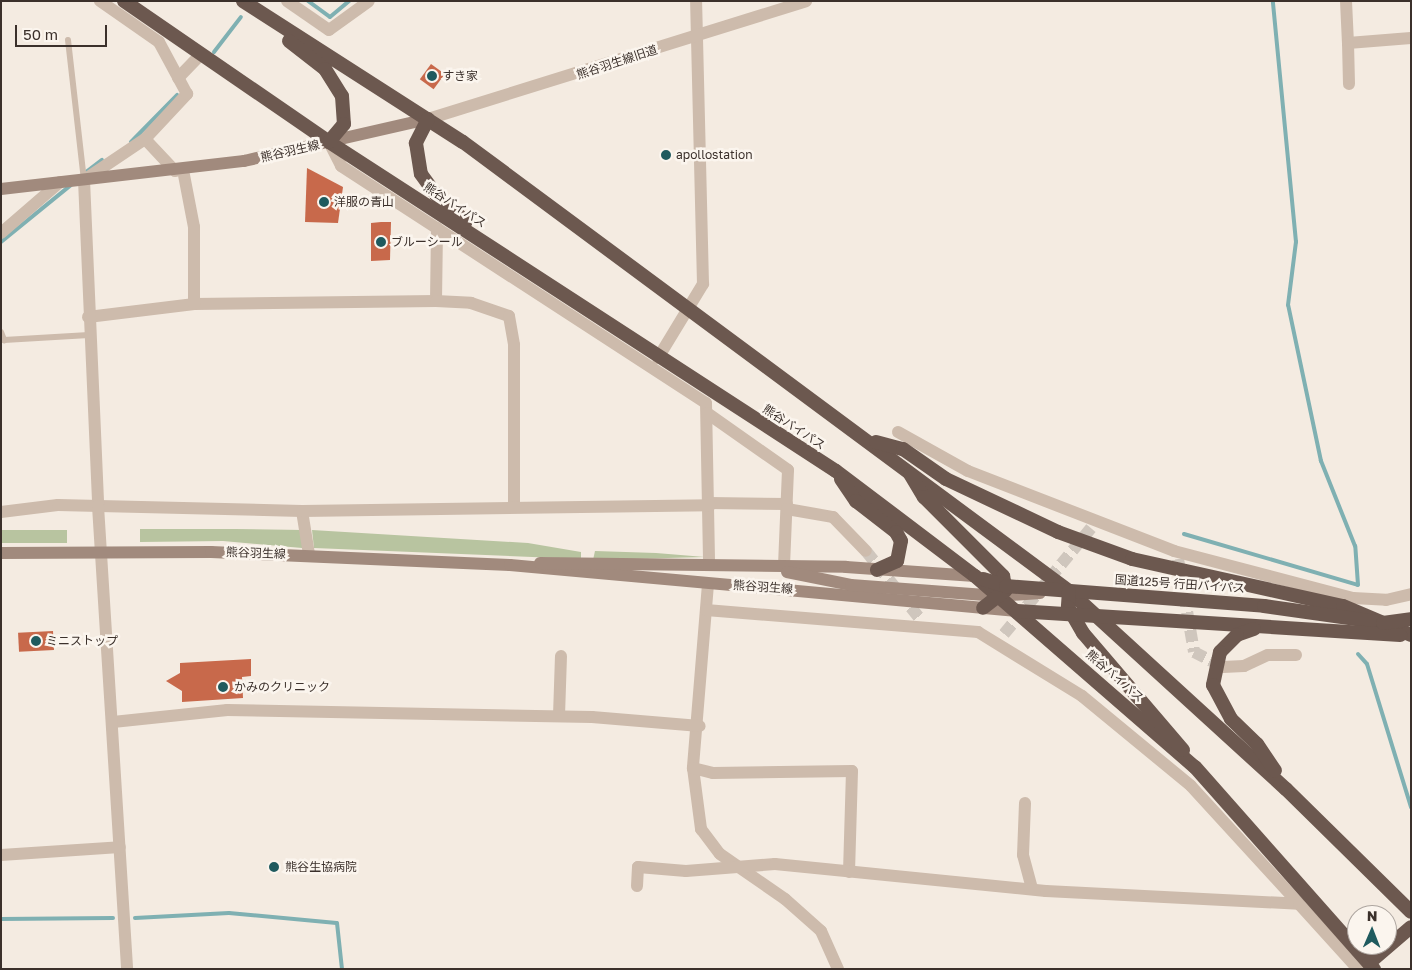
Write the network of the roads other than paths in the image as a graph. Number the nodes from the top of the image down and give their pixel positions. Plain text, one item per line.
1 (100, 1) edge
2 (124, 1) edge
3 (243, 1) edge
4 (287, 1) edge
5 (369, 1) edge
6 (696, 1) edge
7 (806, 1) edge
8 (1346, 1) edge
9 (258, 11) junction
10 (697, 36) junction
11 (1411, 38) edge
12 (68, 40) dead end
13 (1348, 43) junction
14 (200, 55) junction
15 (178, 78) junction
16 (1349, 84) dead end
17 (428, 119) junction
18 (145, 139) junction
19 (329, 142) junction
20 (179, 171) junction
21 (84, 180) junction
22 (60, 182) junction
23 (1, 189) edge
24 (437, 228) junction
25 (1, 233) edge
26 (500, 252) junction
27 (436, 300) junction
28 (194, 304) junction
29 (689, 310) junction
30 (88, 317) junction
31 (1, 332) edge
32 (89, 335) junction
33 (658, 358) junction
34 (707, 413) junction
35 (898, 432) dead end
36 (868, 440) junction
37 (907, 469) junction
38 (836, 472) junction
39 (710, 504) junction
40 (98, 506) junction
41 (514, 506) junction
42 (787, 506) junction
43 (302, 511) junction
44 (1, 512) edge
45 (866, 551) tunnel mouth
46 (103, 552) junction
47 (1, 553) edge
48 (309, 554) junction
49 (510, 565) junction
50 (709, 565) junction
51 (758, 565) junction
52 (784, 566) junction
53 (877, 570) junction
54 (975, 576) junction
55 (708, 584) junction
56 (1003, 591) junction
57 (1069, 591) junction
58 (1411, 594) edge
59 (983, 608) junction
60 (706, 610) junction
61 (1017, 611) junction
62 (1072, 616) junction
63 (1099, 618) junction
64 (1411, 618) edge
65 (1383, 623) junction
66 (1269, 626) junction
67 (1411, 636) edge
68 (1296, 655) dead end
69 (561, 656) dead end
70 (1223, 667) tunnel mouth
71 (559, 716) junction
72 (113, 722) junction
73 (700, 726) junction
74 (1194, 767) junction
75 (693, 768) junction
76 (1286, 789) junction
77 (1025, 803) dead end
78 (120, 847) junction
79 (1, 855) edge
80 (733, 864) junction
81 (849, 872) junction
82 (637, 886) dead end
83 (1032, 890) junction
84 (1299, 904) junction
85 (1411, 912) edge
86 (1411, 927) edge
87 (1367, 967) edge
88 (128, 969) edge
89 (838, 969) edge

1 - 15 street
2 - 14 highway, 熊谷バイパス
3 - 9 highway
4 - 5 street
6 - 10 street
7 - 10 street, 熊谷羽生線旧道
8 - 13 street
9 - 17 highway
9 - 19 highway
10 - 17 street, 熊谷羽生線旧道
10 - 29 street
11 - 13 street
12 - 21 lane
13 - 16 street
14 - 15 street
14 - 19 highway, 熊谷バイパス
15 - 18 street
17 - 19 main road, 熊谷羽生線
17 - 26 highway
17 - 29 highway
18 - 20 street
18 - 21 street
19 - 20 main road, 熊谷羽生線
19 - 24 street
19 - 26 highway, 熊谷バイパス
20 - 21 main road, 熊谷羽生線
20 - 28 street
21 - 22 main road, 熊谷羽生線
21 - 30 street
22 - 23 main road, 熊谷羽生線
22 - 25 street
24 - 27 street
24 - 34 street
26 - 33 highway, 熊谷バイパス
27 - 28 street
27 - 41 street
28 - 30 street
29 - 33 street
29 - 36 highway
30 - 32 street
31 - 32 lane
32 - 40 street
33 - 38 highway, 熊谷バイパス
34 - 39 street
34 - 42 street
35 - 58 street
36 - 37 highway
36 - 65 highway
37 - 56 highway
37 - 57 highway
38 - 53 highway
38 - 54 highway, 熊谷バイパス
39 - 41 street
39 - 42 street
39 - 50 street
40 - 43 street
40 - 44 street
40 - 46 street
41 - 43 street
42 - 45 street
42 - 52 street
43 - 48 street
46 - 47 main road, 熊谷羽生線
46 - 48 main road, 熊谷羽生線
46 - 72 street
48 - 49 main road, 熊谷羽生線
49 - 50 main road, 熊谷羽生線
49 - 55 main road, 熊谷羽生線
50 - 51 main road, 熊谷羽生線
51 - 52 main road, 熊谷羽生線
51 - 56 main road
52 - 53 main road, 熊谷羽生線
53 - 54 main road, 熊谷羽生線
54 - 56 highway, 国道125号 行田バイパス
55 - 59 main road, 熊谷羽生線
55 - 60 street
56 - 57 highway, 国道125号 行田バイパス
56 - 59 highway
56 - 61 highway, 熊谷バイパス
57 - 62 highway
57 - 63 highway
57 - 65 highway, 国道125号 行田バイパス
59 - 61 main road, 熊谷羽生線
60 - 73 street
60 - 84 street
61 - 62 highway, 国道125号 行田バイパス
61 - 74 highway, 熊谷バイパス
62 - 63 highway, 国道125号 行田バイパス
62 - 74 highway
63 - 66 highway, 国道125号 行田バイパス
63 - 76 highway
64 - 65 highway, 国道125号 行田バイパス
65 - 67 highway, 国道125号 行田バイパス
66 - 67 highway, 国道125号 行田バイパス
66 - 76 highway
68 - 70 street
69 - 71 street
71 - 72 street
71 - 73 street
72 - 78 street
73 - 75 street
74 - 87 highway, 熊谷バイパス
75 - 80 street
75 - 81 street
76 - 85 highway
77 - 83 street
78 - 79 street
78 - 88 street
80 - 81 street
80 - 82 street
80 - 89 street
81 - 83 street
83 - 84 street
84 - 87 street
86 - 87 highway

